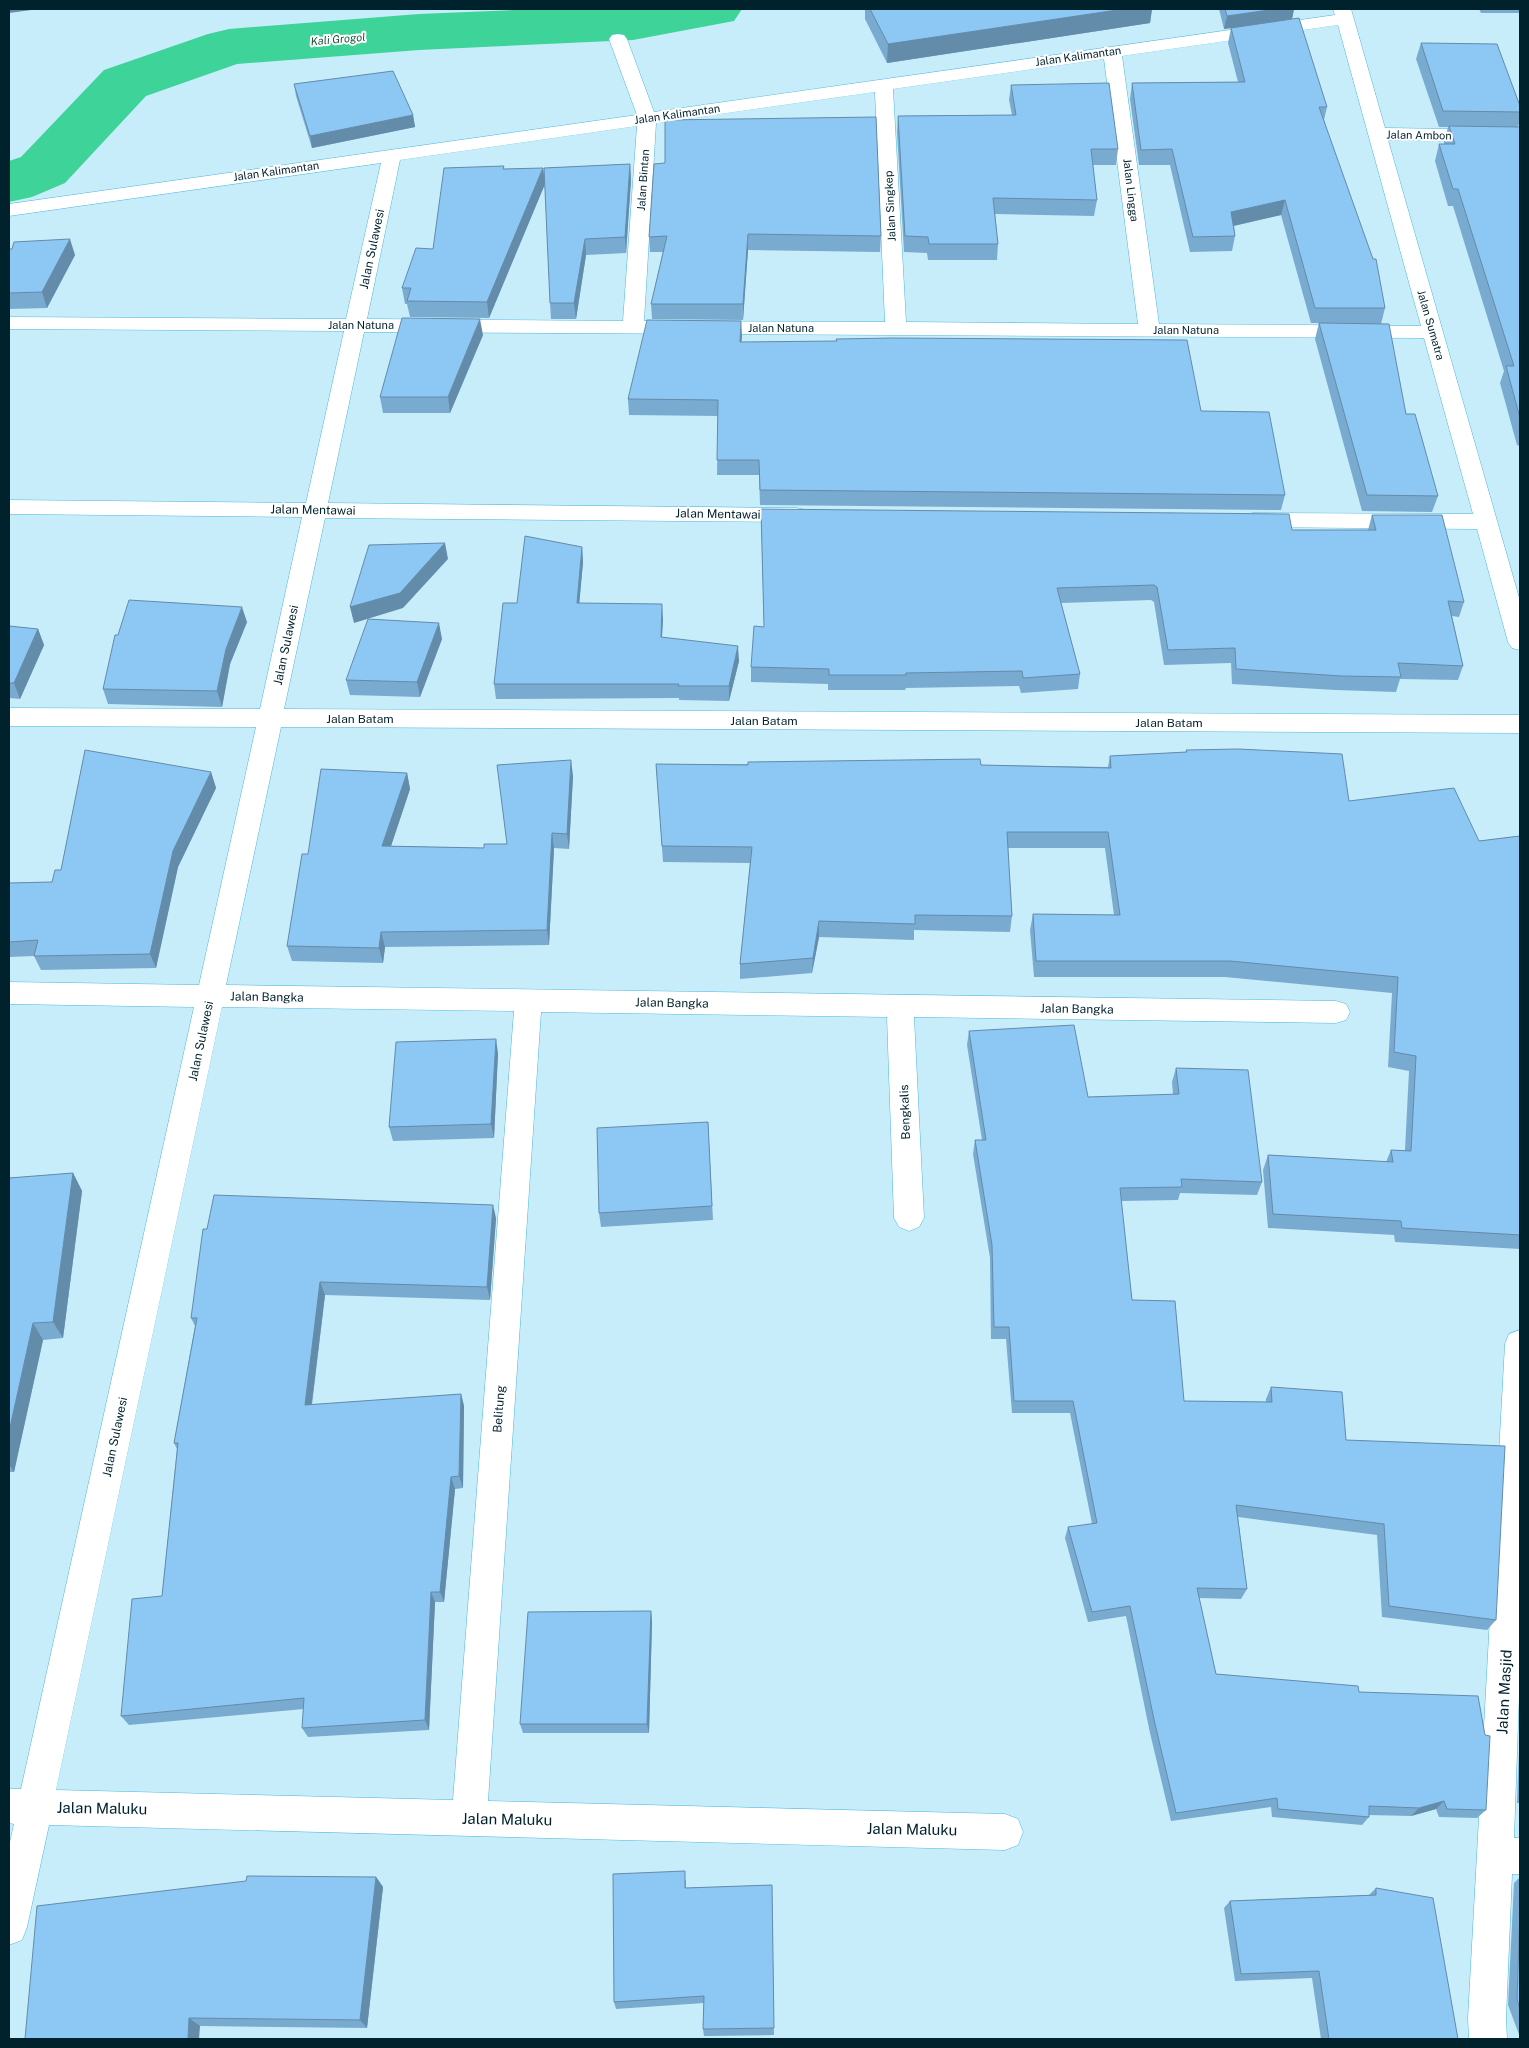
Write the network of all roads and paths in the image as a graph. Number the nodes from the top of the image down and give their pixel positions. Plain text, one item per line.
1 (1344, 14) edge
2 (618, 39) dead end
3 (1112, 51) junction
4 (884, 84) junction
5 (647, 118) junction
6 (1378, 134) junction
7 (1520, 136) edge
8 (392, 155) junction
9 (9, 210) edge
10 (9, 323) edge
11 (356, 325) junction
12 (633, 327) junction
13 (896, 328) junction
14 (1149, 330) junction
15 (1433, 332) junction
16 (9, 507) edge
17 (316, 510) junction
18 (815, 515) edge
19 (1234, 520) edge
20 (1486, 522) junction
21 (1520, 642) edge
22 (9, 717) edge
23 (270, 719) junction
24 (1520, 724) edge
25 (9, 993) edge
26 (210, 996) junction
27 (528, 1000) junction
28 (900, 1006) junction
29 (1336, 1012) dead end
30 (909, 1218) dead end
31 (1520, 1344) edge
32 (22, 1806) edge
33 (469, 1818) junction
34 (1005, 1832) dead end
35 (1508, 1856) edge
36 (9, 1927) edge
37 (1488, 2039) edge

1 - 3 street, Jalan Kalimantan
1 - 6 street, Jalan Sumatra
2 - 5 street, Jalan Bintan
3 - 4 street, Jalan Kalimantan
3 - 14 street, Jalan Lingga
4 - 5 street, Jalan Kalimantan
4 - 13 street, Jalan Singkep
5 - 8 street, Jalan Kalimantan
5 - 12 street, Jalan Bintan
6 - 7 street, Jalan Ambon
6 - 15 street, Jalan Sumatra
8 - 9 street, Jalan Kalimantan
8 - 11 street, Jalan Sulawesi
10 - 11 street, Jalan Natuna
11 - 12 street, Jalan Natuna
11 - 17 street, Jalan Sulawesi
12 - 13 street, Jalan Natuna
13 - 14 street, Jalan Natuna
14 - 15 street, Jalan Natuna
15 - 20 street, Jalan Sumatra
16 - 17 street, Jalan Mentawai
17 - 18 street, Jalan Mentawai
17 - 23 street, Jalan Sulawesi
19 - 20 street
20 - 21 street, Jalan Sumatra
22 - 23 street, Jalan Batam
23 - 24 street, Jalan Batam
23 - 26 street, Jalan Sulawesi
25 - 26 street, Jalan Bangka
26 - 27 street, Jalan Bangka
26 - 32 street, Jalan Sulawesi
27 - 28 street, Jalan Bangka
27 - 33 street, Belitung
28 - 29 street, Jalan Bangka
28 - 30 street, Bengkalis
31 - 35 street, Jalan Masjid
32 - 33 street, Jalan Maluku
32 - 36 street, Jalan Sulawesi
33 - 34 street, Jalan Maluku
35 - 37 street, Jalan Masjid

